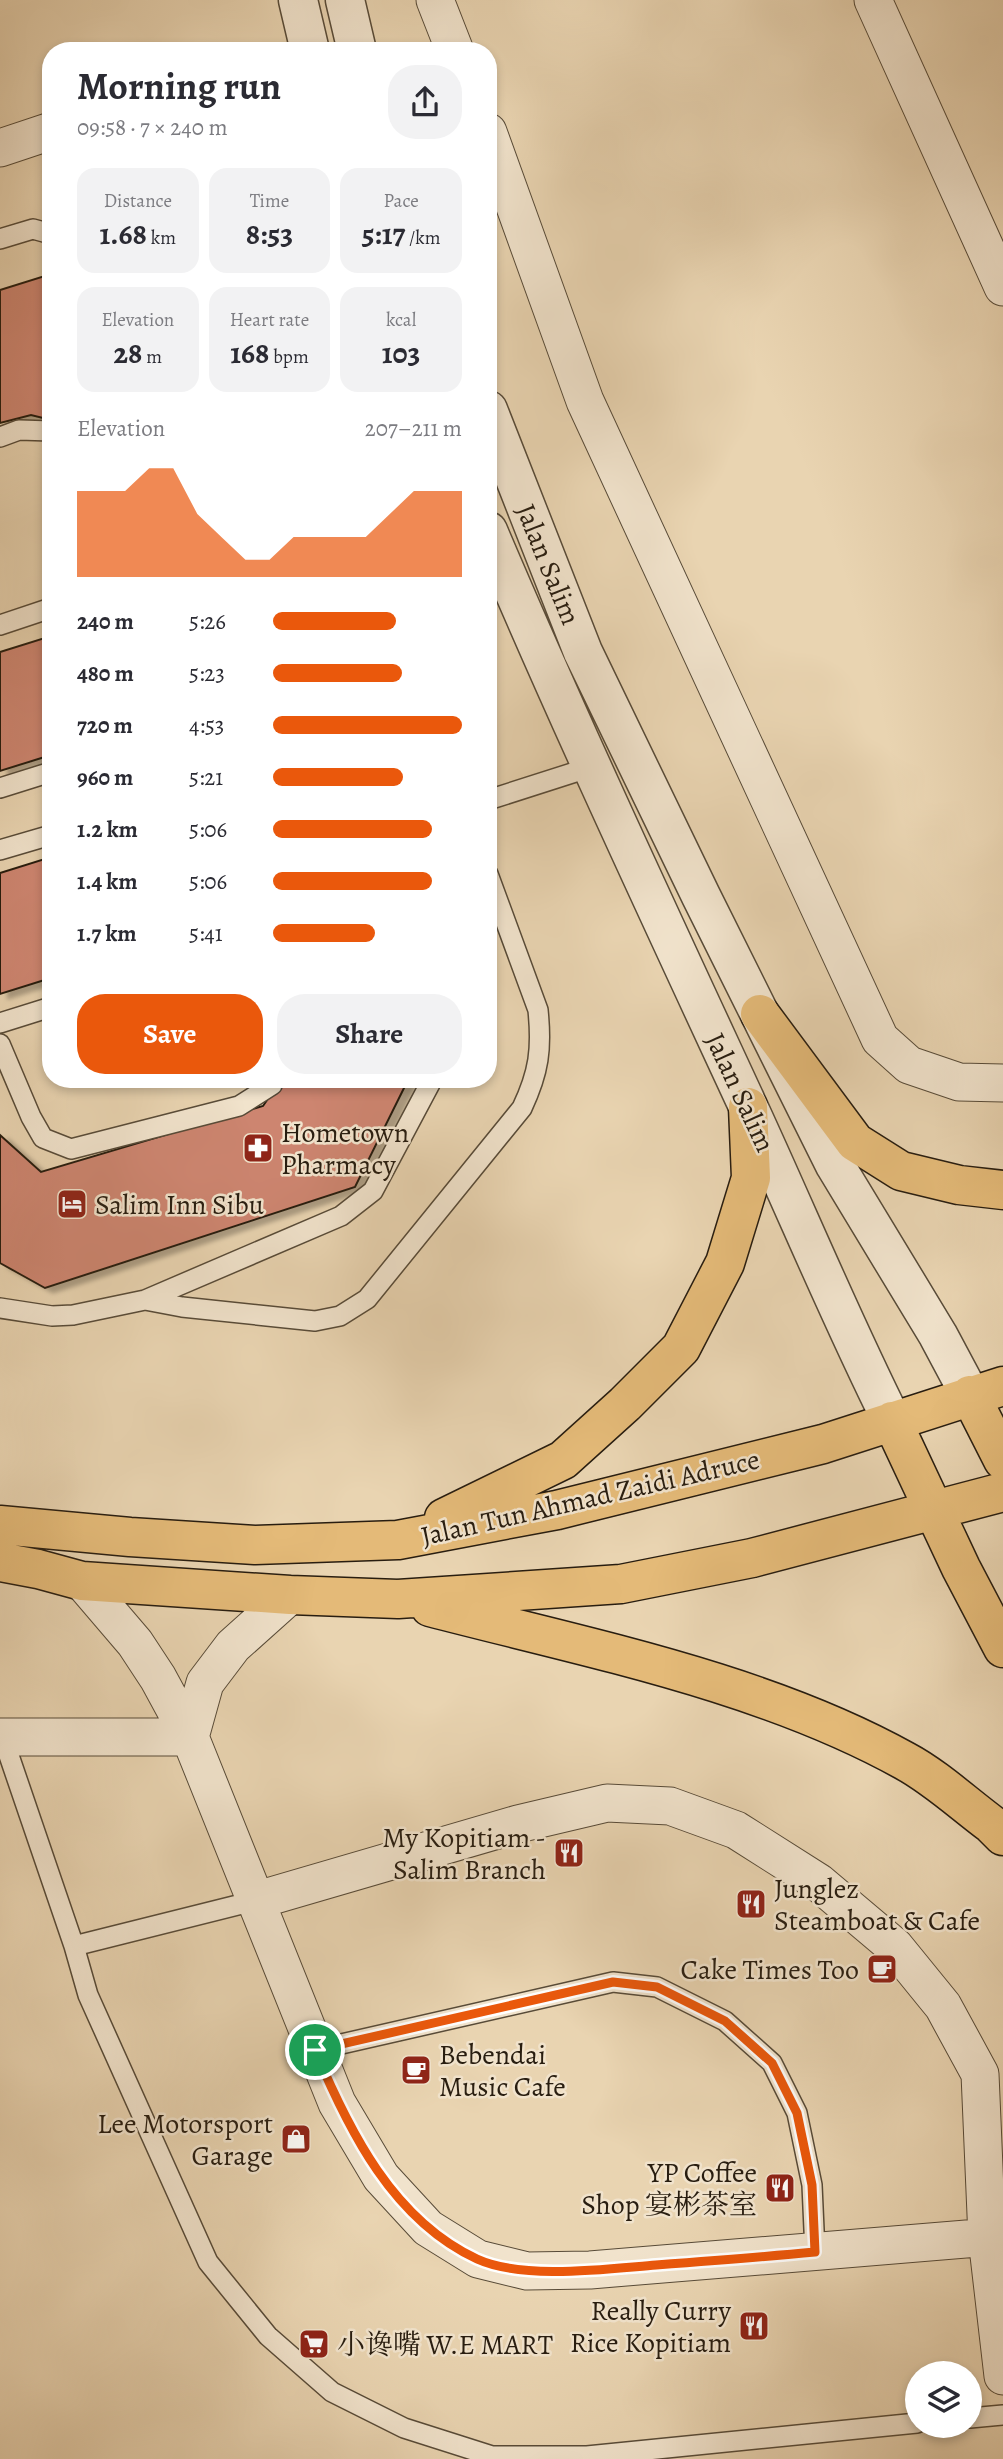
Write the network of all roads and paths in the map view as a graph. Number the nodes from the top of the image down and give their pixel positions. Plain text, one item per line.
1 (298, 0) edge
2 (345, 0) edge
3 (435, 0) edge
4 (873, 0) edge
5 (305, 42) edge
6 (355, 42) edge
7 (451, 42) edge
8 (42, 134) edge
9 (0, 148) edge
10 (497, 157) edge
11 (42, 232) edge
12 (0, 239) edge
13 (1003, 287) edge
14 (42, 431) edge
15 (497, 433) edge
16 (0, 437) edge
17 (497, 552) edge
18 (42, 611) edge
19 (0, 625) edge
20 (591, 767) junction
21 (42, 775) edge
22 (0, 788) edge
23 (497, 797) edge
24 (42, 838) edge
25 (0, 850) edge
26 (497, 898) edge
27 (42, 1010) edge
28 (760, 1014) junction
29 (0, 1023) edge
30 (0, 1044) edge
31 (1003, 1083) edge
32 (266, 1088) edge
33 (428, 1088) edge
34 (748, 1107) junction
35 (1003, 1190) edge
36 (145, 1300) junction
37 (0, 1308) edge
38 (986, 1391) edge
39 (892, 1421) junction
40 (1003, 1460) edge
41 (1003, 1492) edge
42 (935, 1512) junction
43 (0, 1525) edge
44 (398, 1540) junction
45 (0, 1562) edge
46 (82, 1581) junction
47 (290, 1595) junction
48 (398, 1599) junction
49 (1003, 1648) edge
50 (1, 1737) edge
51 (190, 1737) junction
52 (1003, 1836) edge
53 (254, 1901) junction
54 (74, 1946) junction
55 (315, 2050) junction
56 (995, 2237) edge
57 (815, 2252) junction
58 (1003, 2376) edge
59 (1003, 2415) edge
60 (982, 2417) edge
61 (905, 2424) edge

1 - 5 street
2 - 6 street
3 - 7 street
4 - 13 street
8 - 9 street
10 - 31 street
11 - 12 lane
14 - 16 lane
15 - 28 street, Jalan Salim
17 - 20 street, Jalan Salim
18 - 19 lane
20 - 23 lane
20 - 34 street, Jalan Salim
21 - 22 lane
24 - 25 lane
26 - 36 lane
27 - 29 lane
28 - 35 main road
28 - 38 street, Jalan Salim
30 - 32 lane
33 - 36 lane
34 - 39 street, Jalan Salim
34 - 44 main road
36 - 37 lane
38 - 39 main road, Jalan Tun Ahmad Zaidi Adruce
38 - 40 main road, Jalan Salim
39 - 42 main road, Jalan Salim
39 - 44 main road, Jalan Tun Ahmad Zaidi Adruce
41 - 42 main road
42 - 48 main road
42 - 49 main road, Jalan Salim
43 - 44 main road, Jalan Tun Ahmad Zaidi Adruce
45 - 46 main road
46 - 47 main road
46 - 51 street
47 - 48 main road
47 - 51 street
48 - 52 main road
50 - 51 street
50 - 54 lane
51 - 53 street
53 - 54 lane
53 - 55 street
53 - 56 street
54 - 61 lane
55 - 57 street
55 - 57 lane
56 - 57 street
56 - 58 street
59 - 60 lane

